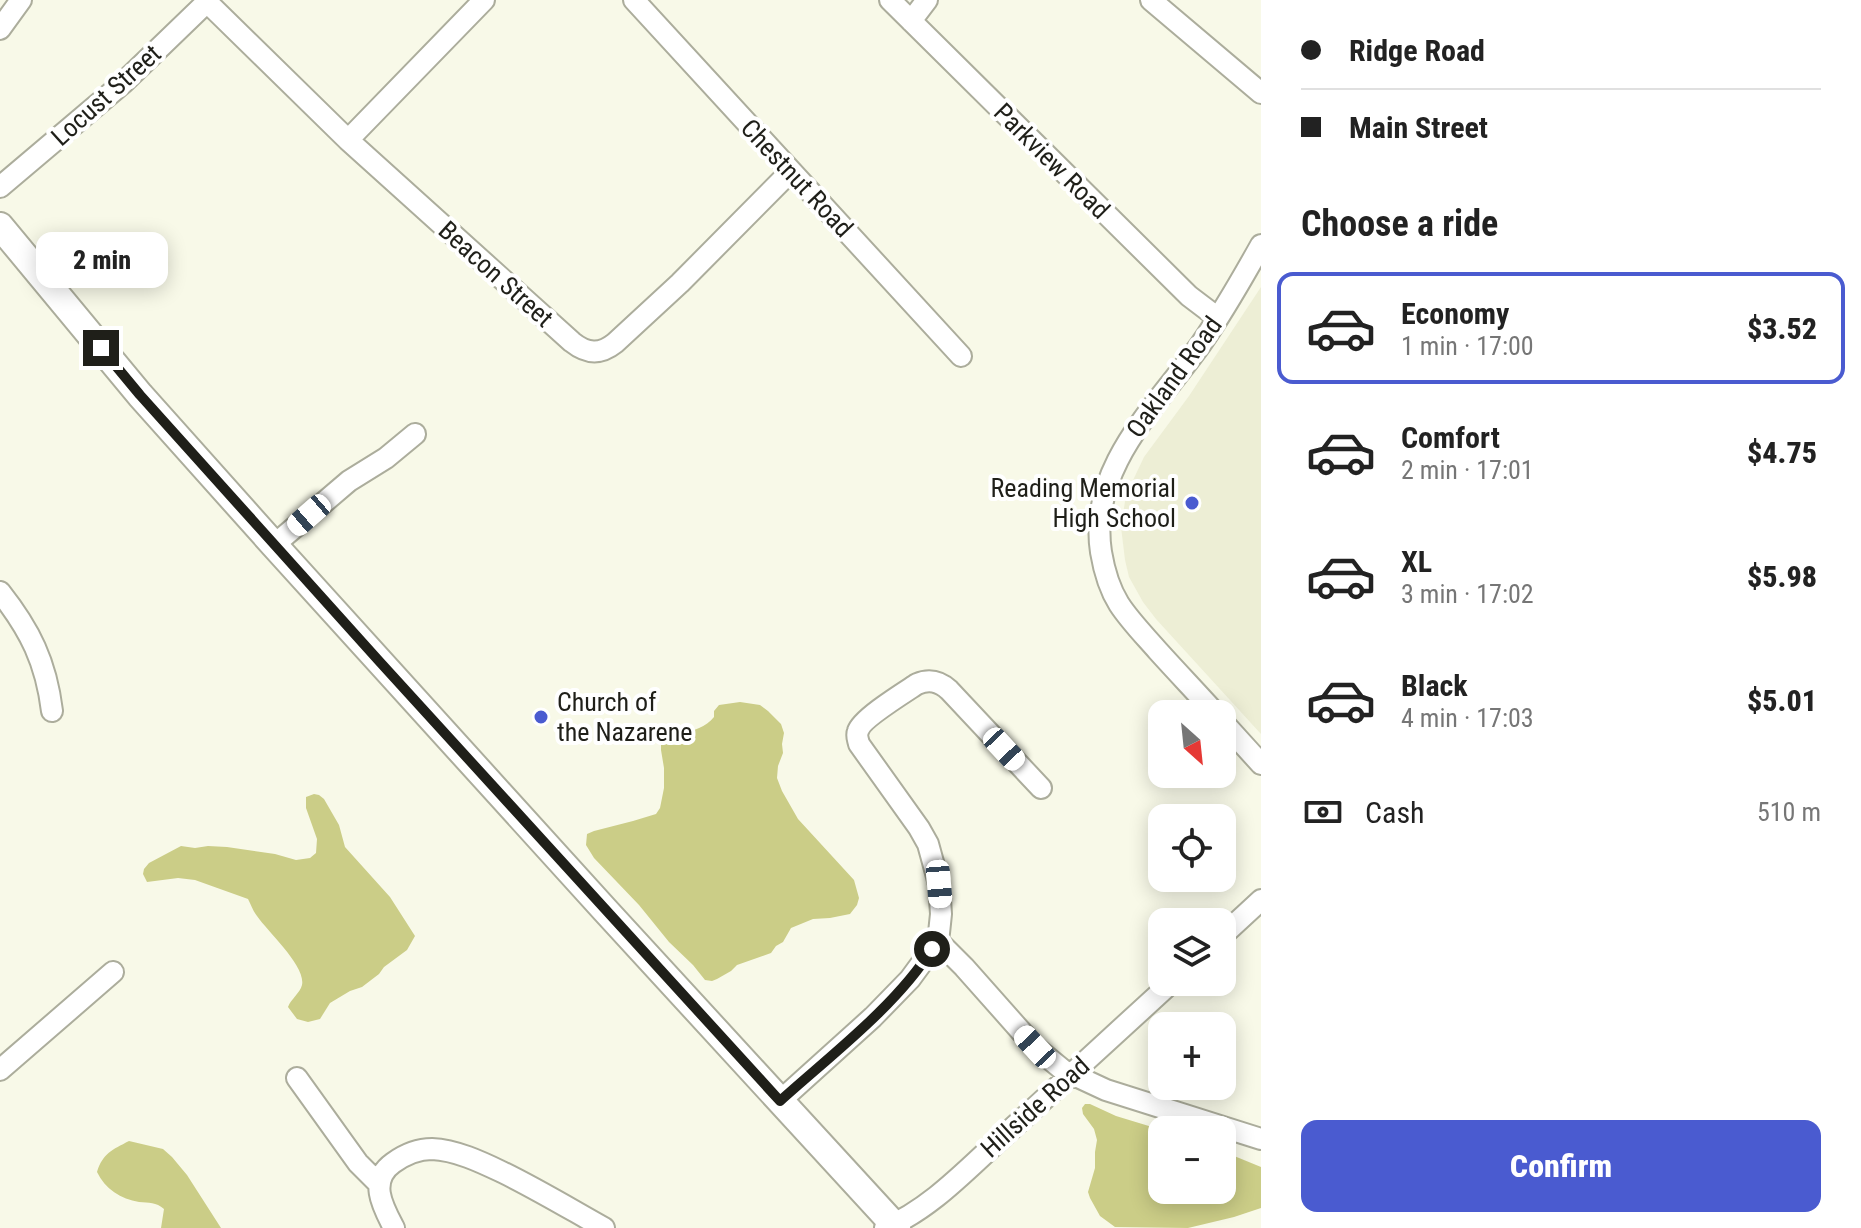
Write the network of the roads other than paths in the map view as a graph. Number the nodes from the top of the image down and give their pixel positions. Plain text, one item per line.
1 (21, 0) edge
2 (484, 0) edge
3 (634, 0) edge
4 (890, 0) edge
5 (927, 0) edge
6 (1151, 0) edge
7 (208, 1) edge
8 (911, 21) junction
9 (0, 29) edge
10 (1261, 93) edge
11 (348, 140) junction
12 (791, 171) junction
13 (0, 187) edge
14 (0, 226) edge
15 (1261, 245) edge
16 (1218, 318) junction
17 (961, 356) dead end
18 (415, 434) dead end
19 (274, 545) junction
20 (0, 592) edge
21 (1203, 700) edge
22 (52, 711) dead end
23 (1236, 736) edge
24 (1261, 764) edge
25 (1041, 788) dead end
26 (1261, 900) edge
27 (1236, 923) edge
28 (937, 940) junction
29 (113, 972) dead end
30 (1157, 996) edge
31 (0, 1070) edge
32 (1071, 1074) junction
33 (297, 1078) dead end
34 (780, 1101) junction
35 (1261, 1139) edge
36 (379, 1184) junction
37 (892, 1227) edge
38 (394, 1228) edge
39 (604, 1228) edge

1 - 9 street
2 - 11 street
3 - 12 street, Chestnut Road
4 - 8 street, Parkview Road
5 - 8 street
6 - 10 street
7 - 11 street, Beacon Street
7 - 13 street, Locust Street
8 - 16 street, Parkview Road
11 - 12 street, Beacon Street
12 - 17 street, Chestnut Road
14 - 19 main road
15 - 16 street, Oakland Road
16 - 21 street, Oakland Road
18 - 19 street
19 - 34 main road
20 - 22 street
23 - 24 street
25 - 28 street
26 - 27 street
28 - 32 street
28 - 34 street
29 - 31 street
30 - 32 street, Hillside Road
32 - 35 street
32 - 37 street, Hillside Road
33 - 36 street
34 - 37 main road
36 - 38 street
36 - 39 street

